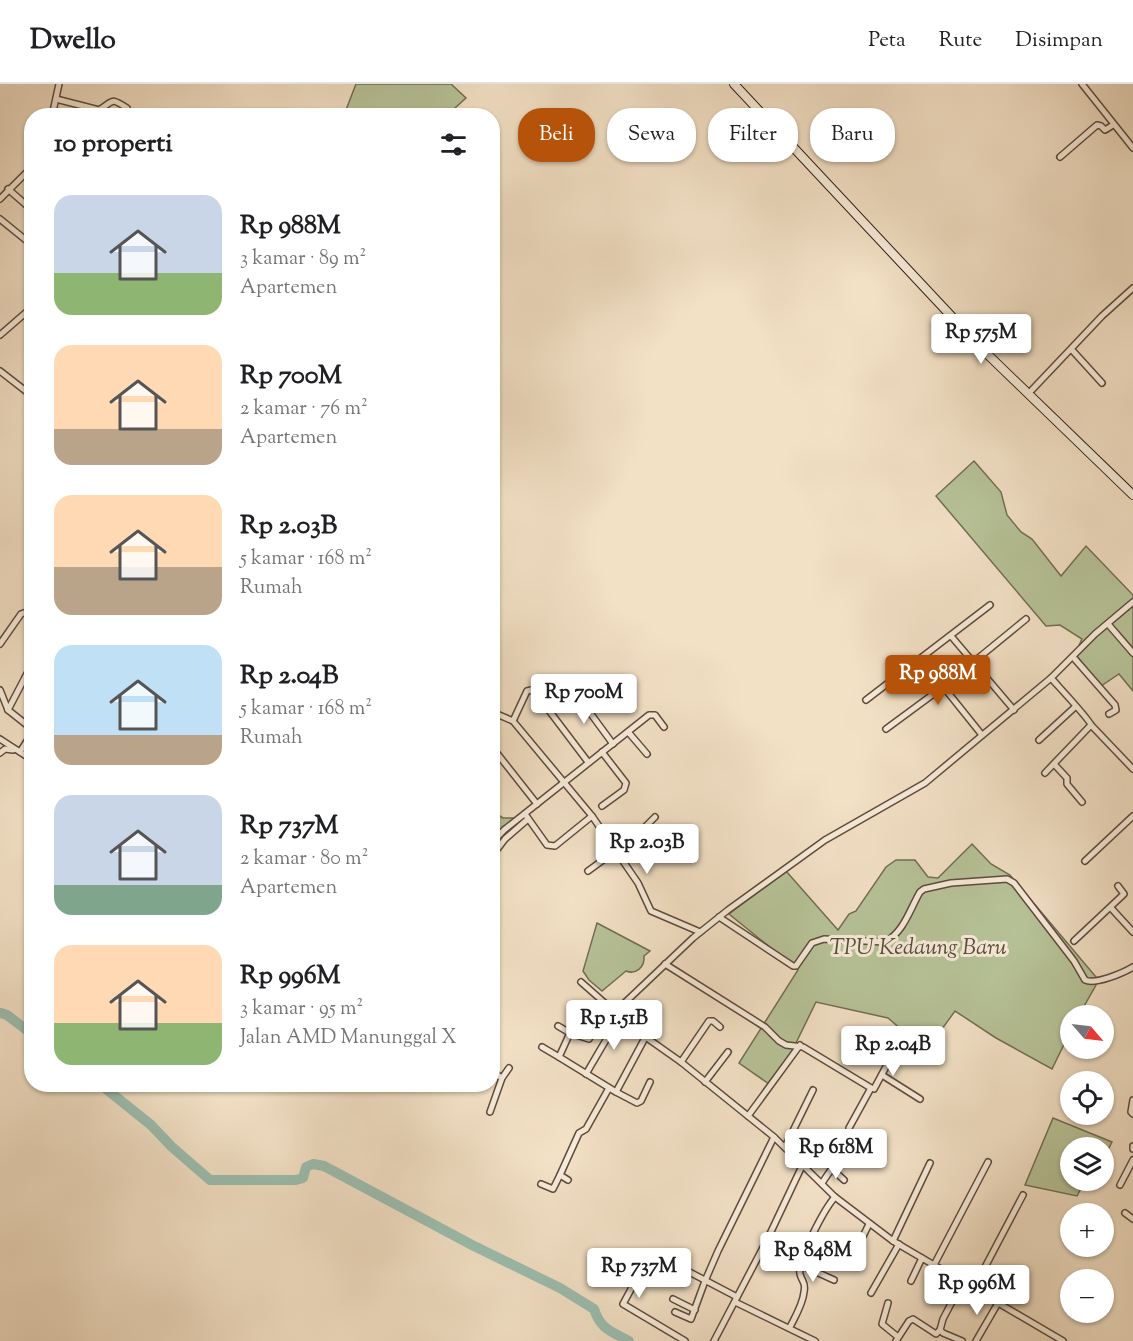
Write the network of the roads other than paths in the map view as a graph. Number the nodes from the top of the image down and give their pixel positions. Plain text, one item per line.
1 (59, 84) edge
2 (734, 84) edge
3 (1083, 84) edge
4 (56, 99) junction
5 (54, 108) edge
6 (91, 108) edge
7 (101, 108) edge
8 (128, 108) dead end
9 (1113, 125) junction
10 (1133, 148) edge
11 (1060, 157) dead end
12 (24, 174) edge
13 (8, 189) junction
14 (0, 199) edge
15 (24, 203) edge
16 (0, 219) edge
17 (24, 238) edge
18 (1133, 288) edge
19 (24, 314) edge
20 (0, 335) edge
21 (1072, 350) junction
22 (0, 371) edge
23 (1102, 383) dead end
24 (24, 390) edge
25 (1029, 393) junction
26 (1133, 495) edge
27 (1133, 602) edge
28 (990, 605) dead end
29 (24, 614) edge
30 (1026, 619) dead end
31 (1108, 624) junction
32 (951, 636) junction
33 (0, 644) edge
34 (1133, 653) edge
35 (1073, 657) junction
36 (921, 659) junction
37 (974, 663) junction
38 (24, 676) edge
39 (1052, 678) junction
40 (943, 687) junction
41 (0, 690) edge
42 (538, 696) junction
43 (866, 700) dead end
44 (4, 707) edge
45 (1075, 707) junction
46 (1014, 710) junction
47 (1110, 714) dead end
48 (500, 716) edge
49 (513, 722) junction
50 (24, 724) edge
51 (1091, 725) junction
52 (664, 727) dead end
53 (886, 729) dead end
54 (629, 733) junction
55 (982, 735) junction
56 (0, 739) edge
57 (1039, 740) dead end
58 (613, 744) junction
59 (24, 745) edge
60 (20, 752) junction
61 (602, 752) junction
62 (0, 753) edge
63 (647, 754) dead end
64 (24, 755) edge
65 (500, 757) edge
66 (588, 762) junction
67 (1054, 764) junction
68 (1133, 768) edge
69 (1045, 773) dead end
70 (564, 782) junction
71 (1082, 802) dead end
72 (537, 804) junction
73 (602, 806) dead end
74 (592, 816) junction
75 (1133, 816) edge
76 (526, 817) junction
77 (655, 818) dead end
78 (500, 834) edge
79 (500, 846) edge
80 (616, 849) junction
81 (1085, 861) dead end
82 (588, 871) dead end
83 (1118, 886) dead end
84 (1111, 908) junction
85 (719, 917) junction
86 (700, 932) junction
87 (1133, 932) edge
88 (1074, 941) dead end
89 (665, 963) junction
90 (1133, 966) edge
91 (581, 982) dead end
92 (609, 1007) junction
93 (617, 1014) junction
94 (558, 1026) dead end
95 (720, 1027) dead end
96 (570, 1033) junction
97 (903, 1035) dead end
98 (646, 1036) junction
99 (800, 1045) junction
100 (542, 1047) dead end
101 (728, 1052) dead end
102 (559, 1057) junction
103 (681, 1062) junction
104 (509, 1068) dead end
105 (586, 1074) junction
106 (882, 1075) junction
107 (502, 1078) joint
108 (650, 1082) dead end
109 (705, 1082) junction
110 (500, 1084) edge
111 (609, 1088) junction
112 (871, 1088) junction
113 (813, 1090) dead end
114 (497, 1092) edge
115 (616, 1092) junction
116 (920, 1099) dead end
117 (1132, 1104) edge
118 (490, 1112) dead end
119 (1133, 1114) edge
120 (748, 1116) junction
121 (774, 1137) junction
122 (785, 1147) junction
123 (1133, 1160) edge
124 (988, 1161) dead end
125 (930, 1163) dead end
126 (803, 1164) junction
127 (832, 1169) junction
128 (560, 1174) junction
129 (1130, 1174) edge
130 (568, 1180) dead end
131 (844, 1180) dead end
132 (822, 1183) junction
133 (541, 1184) dead end
134 (1120, 1185) dead end
135 (1023, 1195) dead end
136 (835, 1197) junction
137 (1125, 1213) dead end
138 (1133, 1219) edge
139 (869, 1224) junction
140 (893, 1241) junction
141 (899, 1244) junction
142 (922, 1258) junction
143 (850, 1263) dead end
144 (676, 1265) dead end
145 (801, 1265) junction
146 (934, 1265) junction
147 (642, 1269) dead end
148 (941, 1269) junction
149 (834, 1280) dead end
150 (705, 1281) junction
151 (911, 1281) dead end
152 (932, 1284) dead end
153 (974, 1288) junction
154 (871, 1293) dead end
155 (955, 1296) dead end
156 (673, 1299) dead end
157 (736, 1299) junction
158 (888, 1303) dead end
159 (998, 1303) junction
160 (695, 1310) junction
161 (675, 1312) dead end
162 (790, 1327) junction
163 (940, 1330) junction
164 (897, 1339) edge
165 (1058, 1340) edge
166 (685, 1341) edge
167 (714, 1341) edge
168 (815, 1341) edge
169 (962, 1341) edge
170 (976, 1341) edge

1 - 4 street
2 - 25 street
3 - 9 street
4 - 5 street
4 - 6 street
7 - 8 street
9 - 10 street
9 - 11 street
12 - 13 street
13 - 14 street
13 - 15 street
16 - 17 street
18 - 21 street
19 - 20 street
21 - 23 street
21 - 25 street
22 - 24 street
25 - 26 street
27 - 31 street
28 - 32 street
29 - 33 street
30 - 37 street
31 - 34 street
31 - 35 street
32 - 36 street
32 - 37 street
35 - 39 street
35 - 47 street
36 - 40 street
36 - 43 street
37 - 40 street
37 - 46 street
38 - 44 street
39 - 45 street
39 - 46 street
40 - 53 street
40 - 55 street
41 - 44 street
42 - 49 street
42 - 58 street
42 - 66 street
44 - 50 street
45 - 51 street
45 - 57 street
46 - 55 street
48 - 49 street
49 - 70 street
51 - 67 street
51 - 68 street
52 - 54 street
54 - 58 street
54 - 63 street
55 - 85 street
56 - 60 street
58 - 61 street
59 - 60 street
60 - 62 street
60 - 64 street
61 - 66 street
61 - 73 street
65 - 72 street
66 - 70 street
67 - 69 street
67 - 71 street
70 - 72 street
70 - 74 street
72 - 76 street
74 - 76 street
74 - 80 street
75 - 81 street
76 - 78 street
76 - 79 street
77 - 80 street
80 - 82 street
80 - 86 street
83 - 84 street
84 - 87 street
84 - 88 street
85 - 86 street
85 - 90 street
86 - 89 street
89 - 93 street
89 - 99 street
91 - 92 street
92 - 93 street
92 - 96 street
93 - 98 street
93 - 105 street
94 - 96 street
95 - 103 street
96 - 102 street
97 - 106 street
98 - 103 street
98 - 115 street
99 - 112 street
99 - 120 street
100 - 102 street
101 - 109 street
102 - 105 street
103 - 109 street
104 - 107 street
105 - 111 street
106 - 112 street
106 - 116 street
107 - 110 street
108 - 115 street
109 - 120 street
111 - 115 street
111 - 128 street
112 - 127 street
113 - 122 street
114 - 118 street
117 - 119 street
120 - 121 street
121 - 122 street
121 - 150 street
122 - 126 street
123 - 129 street
124 - 146 street
125 - 140 street
126 - 132 street
126 - 157 street
127 - 131 street
127 - 132 street
128 - 130 street
128 - 133 street
129 - 134 street
132 - 136 street
135 - 153 street
136 - 139 street
136 - 145 street
137 - 138 street
139 - 140 street
139 - 143 street
140 - 141 street
141 - 142 street
141 - 154 street
142 - 146 street
142 - 151 street
144 - 150 street
145 - 149 street
145 - 162 street
146 - 148 street
147 - 166 street
148 - 152 street
148 - 153 street
150 - 157 street
150 - 160 street
153 - 159 street
155 - 163 street
156 - 160 street
157 - 162 street
157 - 167 street
158 - 164 street
159 - 165 street
159 - 170 street
160 - 161 street
162 - 168 street
163 - 164 street
163 - 169 street

